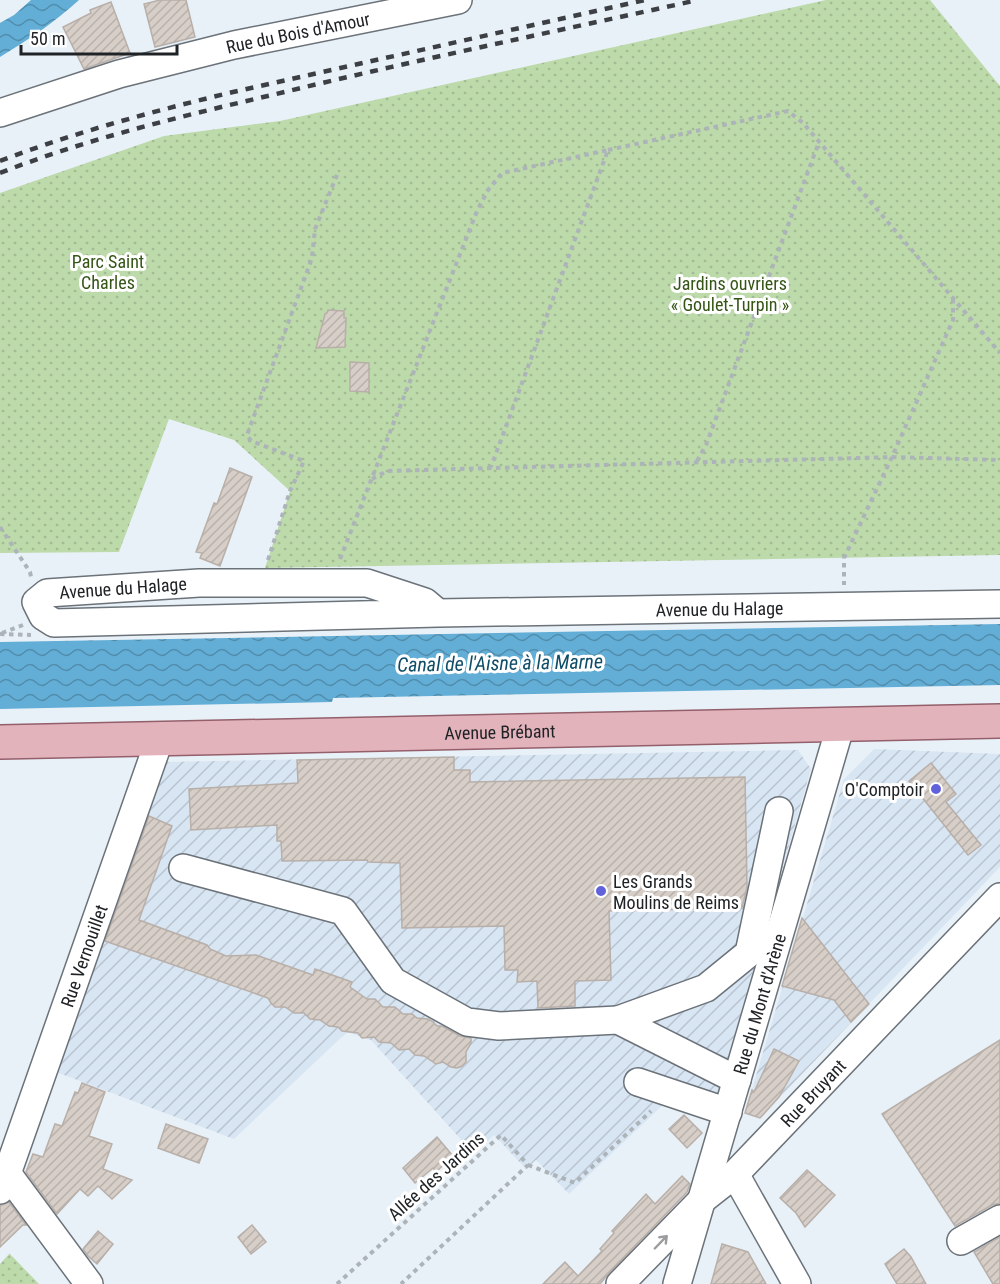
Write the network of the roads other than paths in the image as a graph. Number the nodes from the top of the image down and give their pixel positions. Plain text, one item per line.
1 (458, 0) edge
2 (0, 113) edge
3 (1000, 604) edge
4 (438, 613) junction
5 (1000, 721) edge
6 (841, 724) junction
7 (159, 738) junction
8 (0, 742) edge
9 (779, 811) dead end
10 (183, 868) dead end
11 (1000, 897) edge
12 (618, 1020) junction
13 (737, 1080) junction
14 (638, 1082) dead end
15 (728, 1112) junction
16 (735, 1174) junction
17 (4, 1181) edge
18 (702, 1200) junction
19 (1000, 1218) edge
20 (961, 1241) dead end
21 (89, 1284) edge
22 (620, 1284) edge
23 (678, 1284) edge
24 (797, 1284) edge

1 - 2 street, Rue du Bois d'Amour
3 - 4 street, Avenue du Halage
4 - 4 street, Avenue du Halage
5 - 6 main road, Avenue Brébant
6 - 7 main road, Avenue Brébant
6 - 13 street, Rue du Mont d'Arène
7 - 8 main road, Avenue Brébant
7 - 17 street, Rue Vernouillet
9 - 12 street
10 - 12 street
11 - 16 street, Rue Bruyant
12 - 13 street
13 - 15 street, Rue du Mont d'Arène
14 - 15 street
15 - 18 street, Rue du Mont d'Arène
16 - 18 street, Rue Bruyant
16 - 24 street
17 - 21 street, Rue Vernouillet
22 -> 18 street, Rue Bruyant
18 - 23 street, Rue du Mont d'Arène
19 - 20 street

